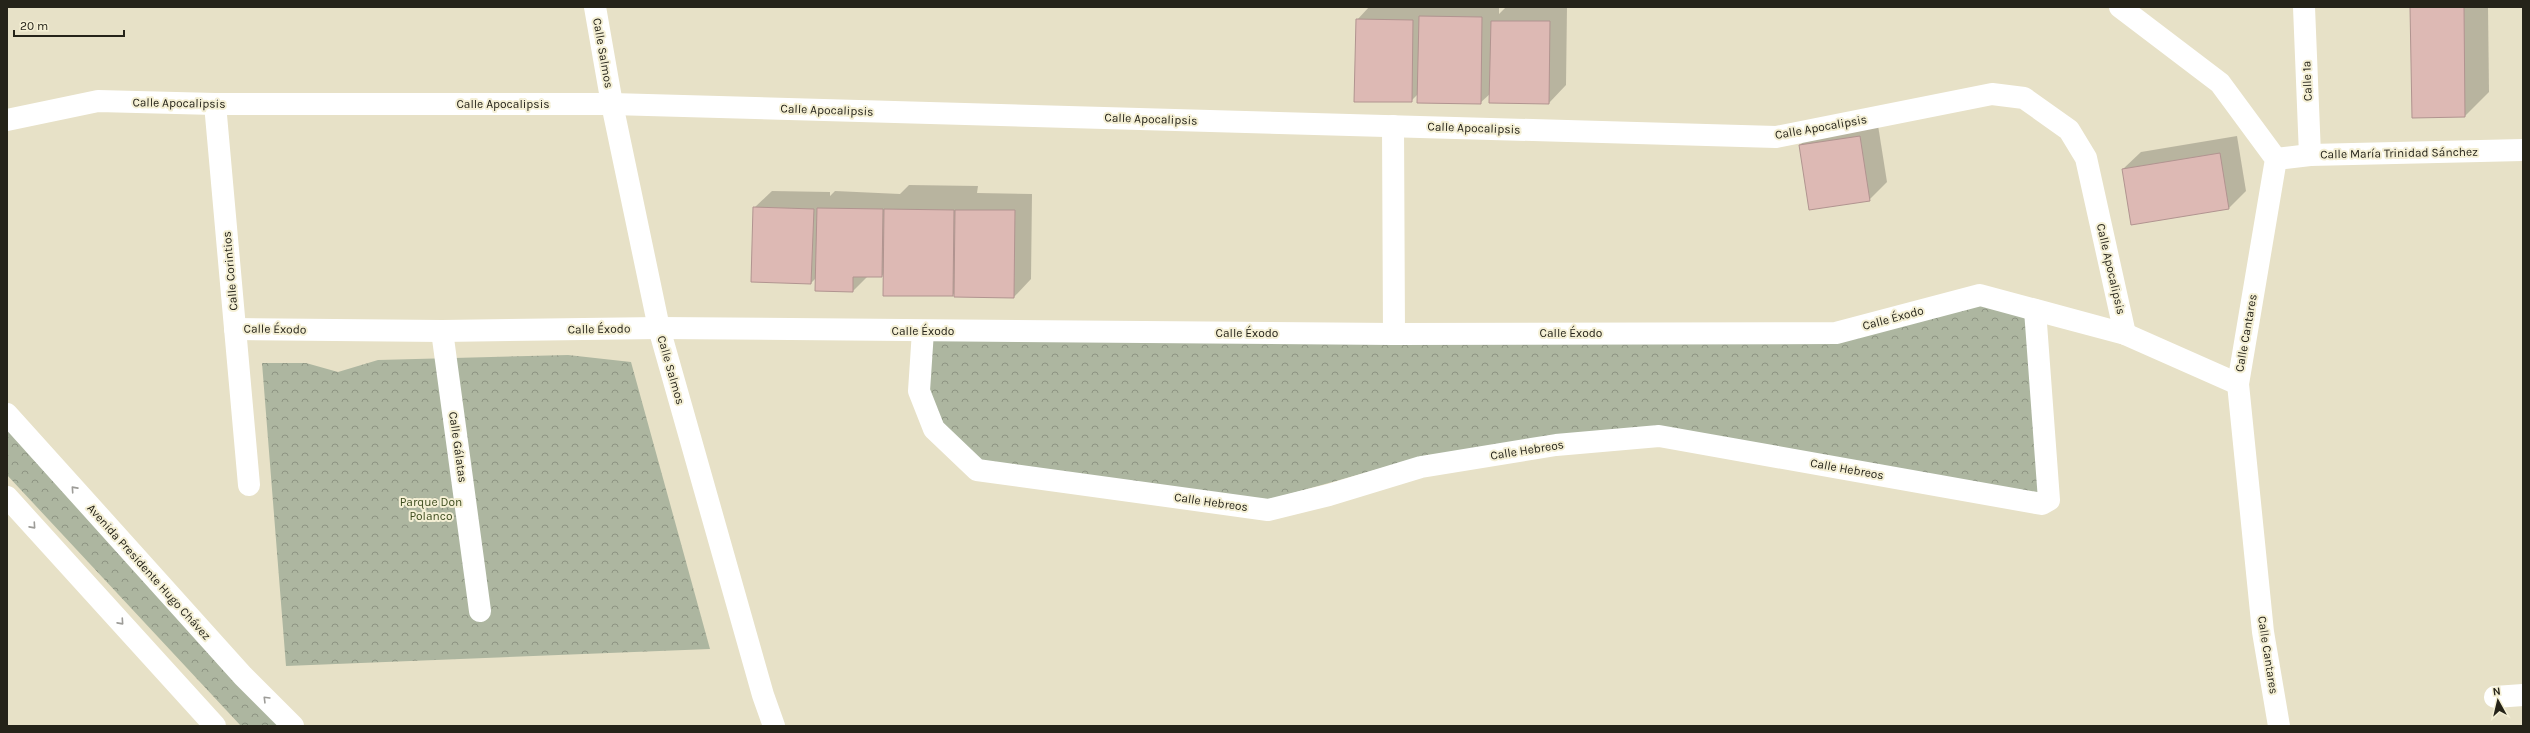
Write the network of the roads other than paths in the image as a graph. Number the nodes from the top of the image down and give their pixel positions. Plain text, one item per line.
1 (594, 7) edge
2 (2120, 7) edge
3 (2304, 7) edge
4 (215, 104) junction
5 (612, 104) junction
6 (7, 120) edge
7 (1393, 126) junction
8 (2523, 150) edge
9 (2310, 155) junction
10 (2276, 159) junction
11 (2035, 310) junction
12 (659, 328) junction
13 (235, 329) junction
14 (442, 331) junction
15 (923, 331) junction
16 (1394, 334) junction
17 (2125, 334) junction
18 (2238, 384) junction
19 (7, 414) edge
20 (249, 485) dead end
21 (7, 497) edge
22 (480, 611) dead end
23 (2523, 695) edge
24 (2495, 697) dead end
25 (215, 726) edge
26 (294, 726) edge
27 (774, 726) edge
28 (2280, 726) edge

1 - 5 street, Calle Salmos
2 - 10 street
3 - 9 street, Calle 1a
4 - 5 street, Calle Apocalipsis
4 - 6 street, Calle Apocalipsis
4 - 13 street, Calle Corintios
5 - 7 street, Calle Apocalipsis
5 - 12 street, Calle Salmos
7 - 16 street
7 - 17 street, Calle Apocalipsis
8 - 9 street, Calle María Trinidad Sánchez
9 - 10 street, Calle María Trinidad Sánchez
10 - 18 street, Calle Cantares
11 - 15 street, Calle Hebreos
11 - 16 street, Calle Éxodo
11 - 17 street, Calle Éxodo
12 - 14 street, Calle Éxodo
12 - 15 street, Calle Éxodo
12 - 27 street, Calle Salmos
13 - 14 street, Calle Éxodo
13 - 20 street, Calle Corintios
14 - 22 street, Calle Gálatas
15 - 16 street, Calle Éxodo
17 - 18 street, Calle Éxodo
18 - 28 street, Calle Cantares
26 -> 19 street, Avenida Presidente Hugo Chávez
21 -> 25 street
23 - 24 street

